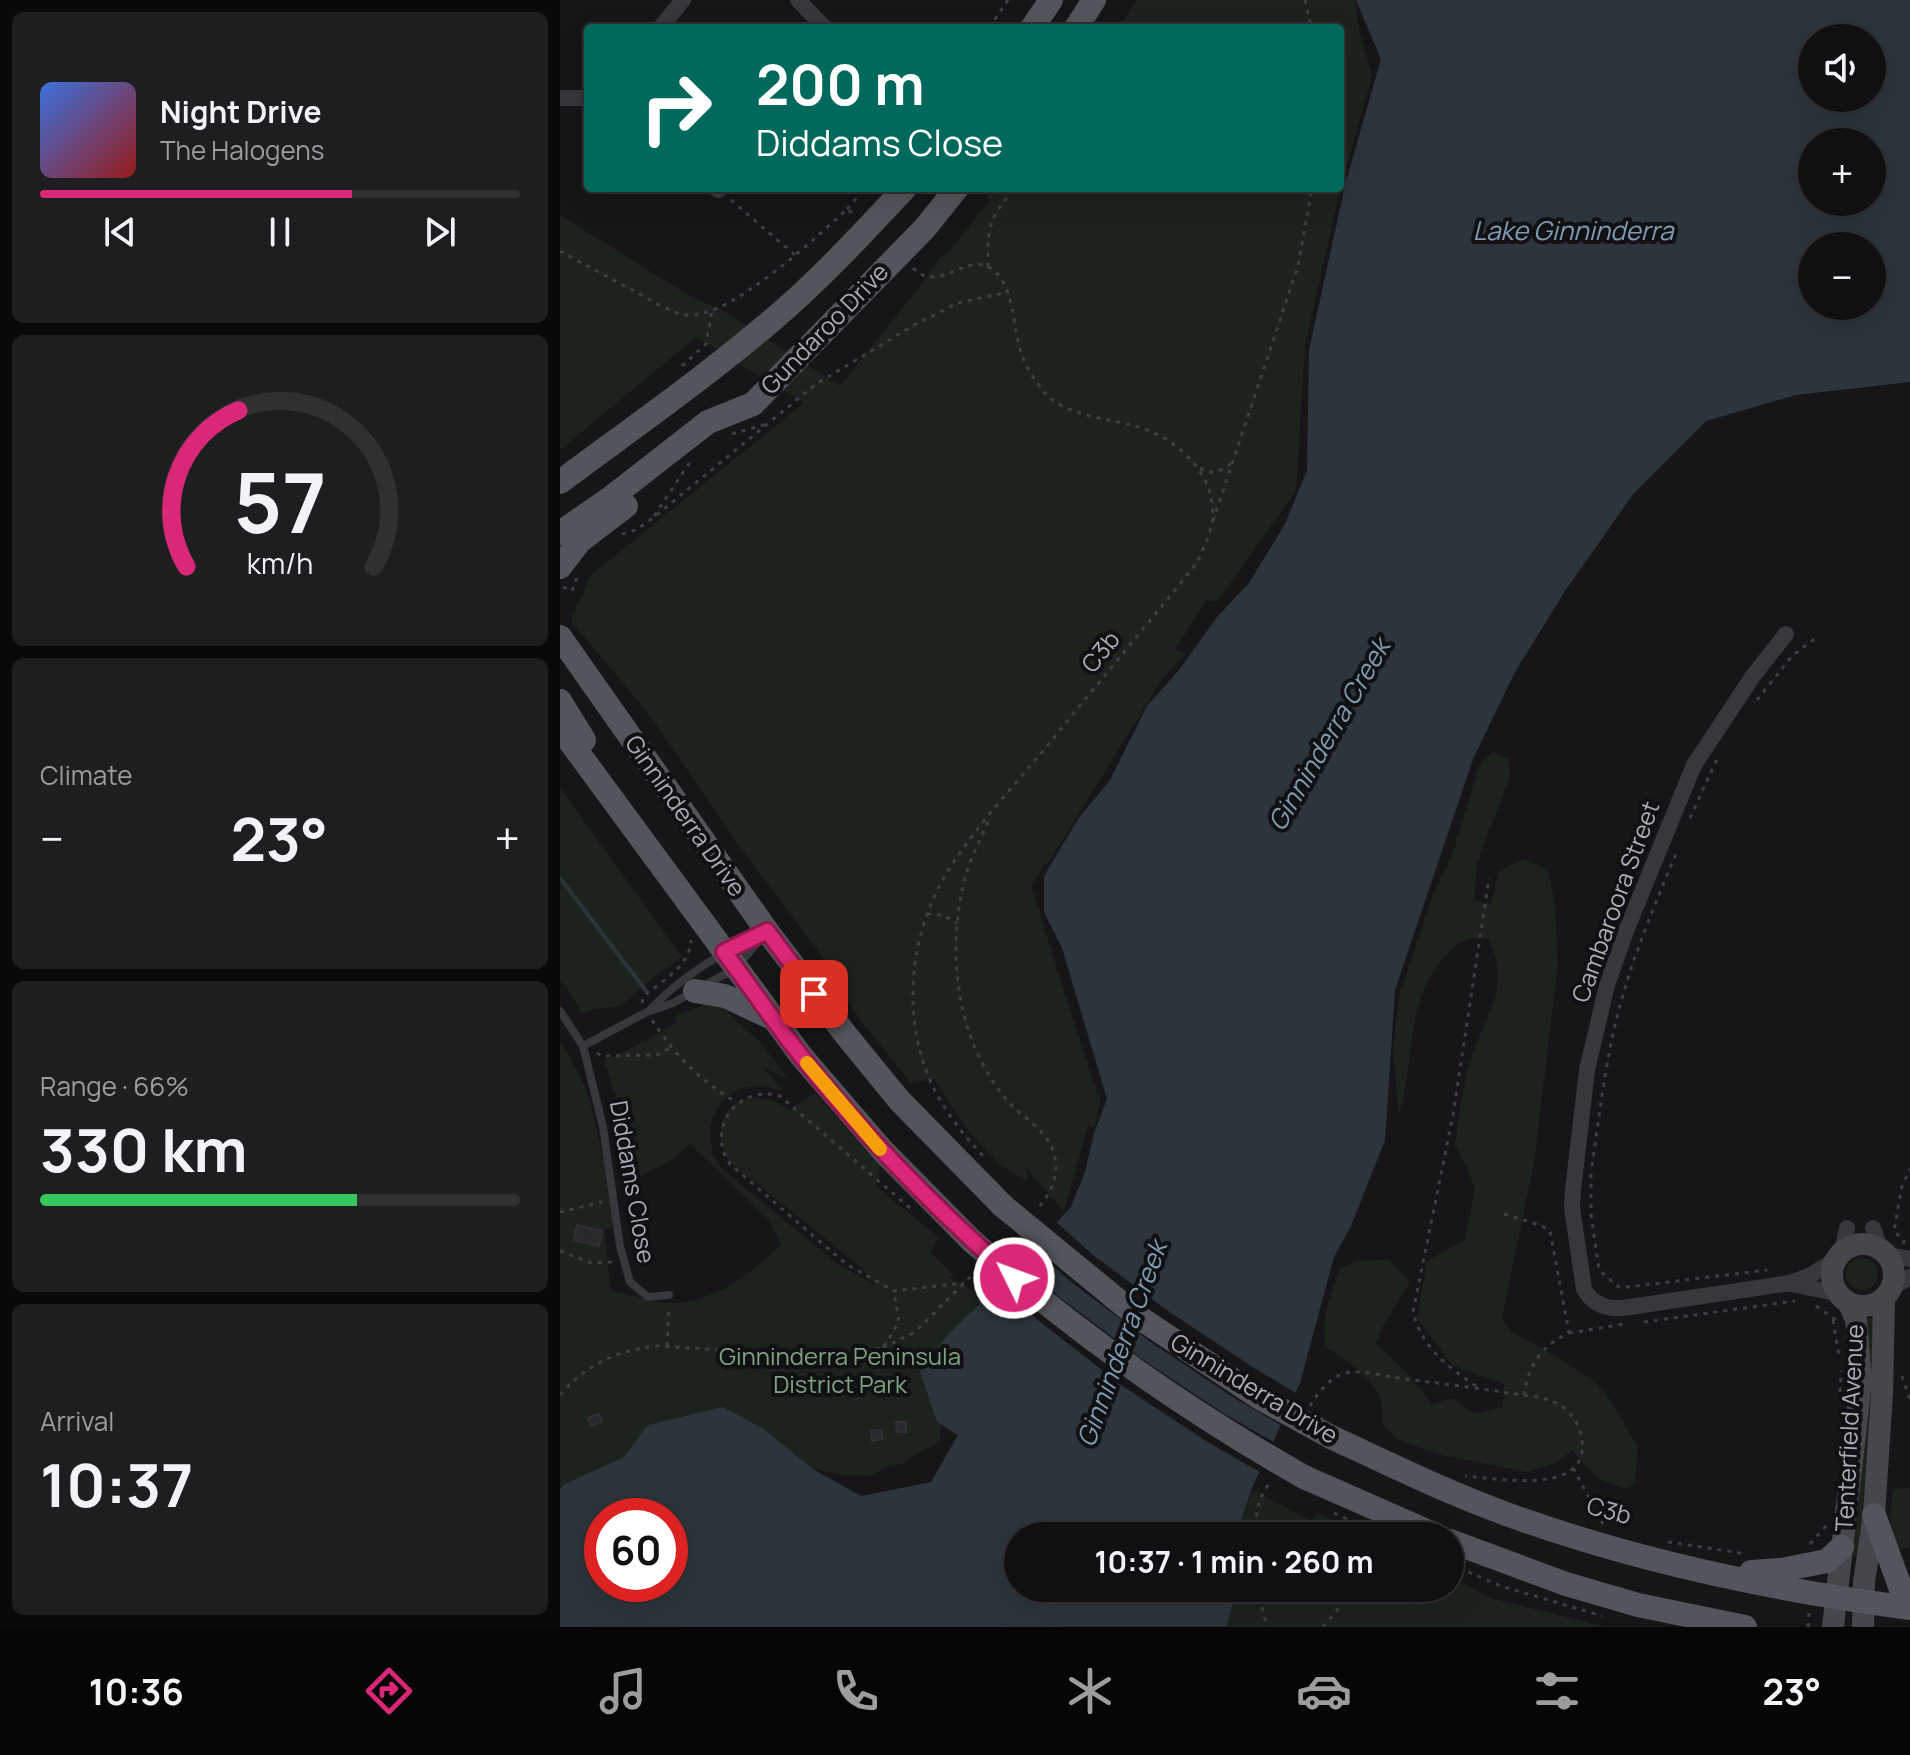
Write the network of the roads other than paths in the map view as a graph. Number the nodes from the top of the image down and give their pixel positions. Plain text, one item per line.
1 (683, 0) edge
2 (798, 0) edge
3 (1051, 0) edge
4 (1094, 0) edge
5 (663, 24) edge
6 (821, 24) edge
7 (1035, 24) edge
8 (1079, 24) edge
9 (560, 98) edge
10 (584, 98) edge
11 (901, 192) edge
12 (954, 192) edge
13 (753, 404) junction
14 (560, 482) edge
15 (560, 533) edge
16 (571, 568) edge
17 (1786, 634) dead end
18 (561, 637) edge
19 (560, 701) edge
20 (560, 728) edge
21 (643, 840) junction
22 (767, 931) junction
23 (730, 960) junction
24 (695, 991) junction
25 (560, 1011) edge
26 (647, 1012) junction
27 (772, 1018) junction
28 (583, 1046) junction
29 (1847, 1228) dead end
30 (1891, 1250) edge
31 (1838, 1256) junction
32 (1790, 1283) junction
33 (1895, 1288) edge
34 (669, 1295) road end
35 (1843, 1298) junction
36 (1874, 1515) junction
37 (1406, 1522) edge
38 (1464, 1547) edge
39 (1842, 1547) junction
40 (1713, 1575) junction
41 (1836, 1598) junction
42 (1863, 1602) junction
43 (1910, 1602) edge
44 (1910, 1608) edge
45 (1745, 1627) edge
46 (1833, 1627) edge
47 (1863, 1627) edge

1 - 5 street
2 - 6 street
3 - 7 main road
4 - 8 main road
9 - 10 street
11 - 14 main road, Gundaroo Drive
12 - 13 main road, Gundaroo Drive
13 - 15 main road, Gundaroo Drive
13 - 16 main road
17 - 32 street, Cambaroora Street
18 - 22 main road, Ginninderra Drive
19 - 21 main road
20 - 21 main road, Ginninderra Drive
21 - 23 main road, Ginninderra Drive
22 - 23 lane
22 - 23 lane
22 - 40 main road, Ginninderra Drive, bridge
23 - 24 lane
23 - 26 lane
23 - 27 main road, Ginninderra Drive
24 - 26 lane
24 - 27 main road
25 - 28 lane, Diddams Close
26 - 28 lane
27 - 37 main road, Ginninderra Drive, bridge
28 - 34 lane, Diddams Close
29 - 31 street
30 - 31 street
30 - 33 street
31 - 32 street, Cambaroora Street
31 - 35 street
32 - 35 street, Cambaroora Street
33 - 35 street
33 - 36 street, Tenterfield Avenue
35 - 39 street, Tenterfield Avenue
36 - 42 street, Tenterfield Avenue
36 - 43 main road
38 - 45 main road
39 - 40 main road
39 - 41 street, Tenterfield Avenue
40 - 41 main road, Ginninderra Drive
41 - 42 main road, Ginninderra Drive
41 - 46 street, Tenterfield Avenue
42 - 44 main road, Ginninderra Drive
42 - 47 street, Tenterfield Avenue

